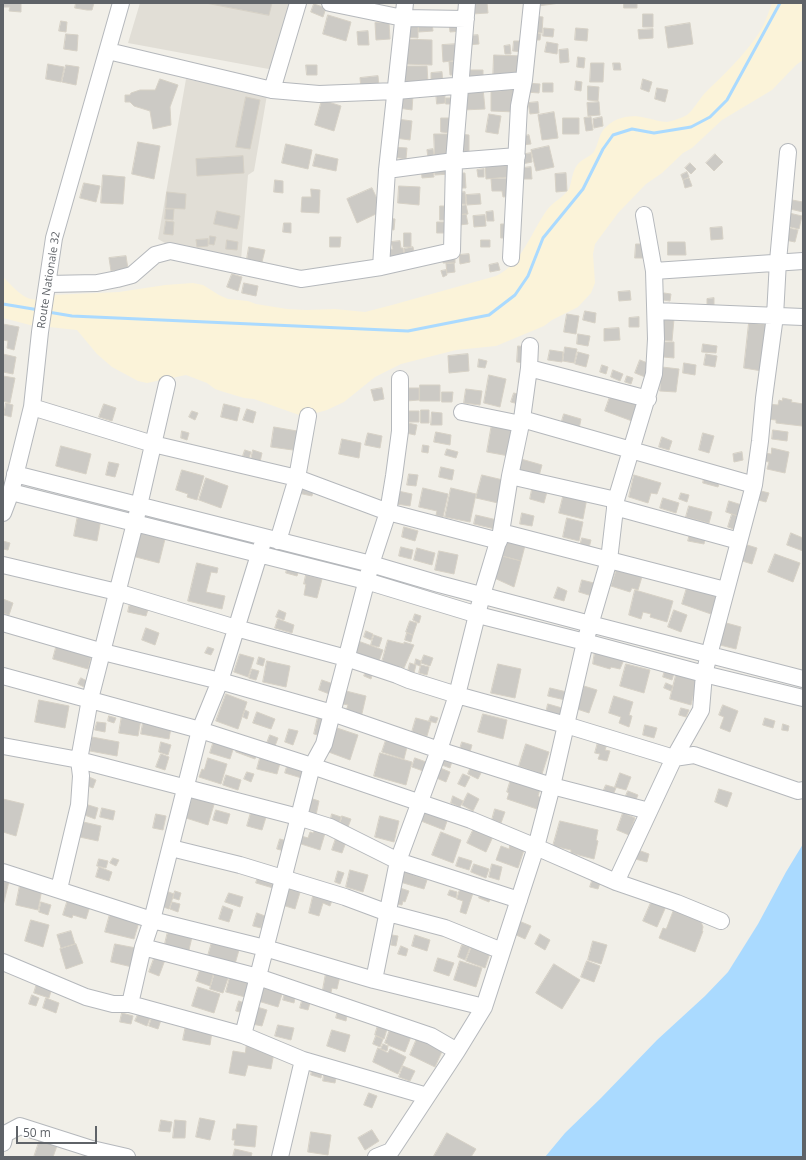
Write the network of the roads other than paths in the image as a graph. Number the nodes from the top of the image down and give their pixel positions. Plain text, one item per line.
1 (121, 3) edge
2 (298, 3) edge
3 (330, 3) edge
4 (532, 3) edge
5 (404, 10) edge
6 (467, 11) edge
7 (108, 51) junction
8 (524, 80) junction
9 (461, 85) junction
10 (272, 90) junction
11 (396, 91) junction
12 (788, 152) dead end
13 (517, 156) junction
14 (454, 161) junction
15 (387, 170) junction
16 (644, 215) dead end
17 (511, 258) dead end
18 (778, 261) junction
19 (803, 261) edge
20 (381, 267) junction
21 (654, 271) junction
22 (47, 291) junction
23 (656, 311) junction
24 (775, 316) junction
25 (803, 317) edge
26 (530, 346) dead end
27 (529, 368) junction
28 (400, 379) dead end
29 (167, 384) dead end
30 (648, 399) junction
31 (32, 407) junction
32 (462, 412) dead end
33 (308, 416) dead end
34 (522, 421) junction
35 (153, 444) junction
36 (632, 450) junction
37 (16, 474) junction
38 (510, 476) junction
39 (297, 478) junction
40 (754, 485) junction
41 (11, 492) junction
42 (616, 503) junction
43 (138, 505) junction
44 (388, 512) junction
45 (3, 513) edge
46 (135, 523) junction
47 (500, 536) junction
48 (271, 539) junction
49 (739, 541) junction
50 (260, 554) junction
51 (609, 560) junction
52 (371, 564) junction
53 (3, 565) edge
54 (366, 581) junction
55 (725, 590) junction
56 (117, 592) junction
57 (482, 596) junction
58 (478, 614) junction
59 (3, 623) edge
60 (590, 624) junction
61 (236, 628) junction
62 (585, 642) junction
63 (103, 652) junction
64 (708, 655) junction
65 (346, 658) junction
66 (704, 674) junction
67 (3, 676) edge
68 (798, 678) edge
69 (220, 681) junction
70 (457, 695) junction
71 (796, 696) edge
72 (90, 699) junction
73 (332, 713) junction
74 (566, 725) junction
75 (200, 730) junction
76 (3, 746) edge
77 (439, 750) junction
78 (674, 758) junction
79 (78, 760) junction
80 (312, 766) junction
81 (552, 786) junction
82 (186, 787) junction
83 (803, 790) edge
84 (419, 803) junction
85 (649, 811) junction
86 (298, 817) junction
87 (536, 847) junction
88 (171, 848) junction
89 (398, 861) junction
90 (3, 872) edge
91 (283, 878) junction
92 (616, 882) junction
93 (59, 889) junction
94 (519, 900) junction
95 (388, 913) junction
96 (152, 920) junction
97 (721, 921) dead end
98 (143, 947) junction
99 (265, 948) junction
100 (502, 951) junction
101 (3, 962) edge
102 (258, 977) junction
103 (374, 980) junction
104 (130, 1004) junction
105 (484, 1007) junction
106 (243, 1035) junction
107 (457, 1051) junction
108 (304, 1060) junction
109 (427, 1096) junction
110 (3, 1143) edge
111 (127, 1157) edge
112 (280, 1157) edge
113 (376, 1157) edge

1 - 7 street, Route Nationale 32
2 - 10 street
3 - 5 street
4 - 8 street
5 - 6 street
5 - 11 street
6 - 9 street
7 - 10 street
7 - 22 street, Route Nationale 32
8 - 9 street
8 - 13 street
9 - 11 street
9 - 14 street
10 - 11 street
11 - 15 street
12 - 18 street
13 - 14 street
13 - 17 street
14 - 15 street
14 - 20 street
15 - 20 street
16 - 21 street
18 - 19 street
18 - 21 street
18 - 24 street
20 - 22 street
21 - 23 street
22 - 31 street, Route Nationale 32
23 - 24 street
23 - 30 street
24 - 25 street
24 - 40 street
26 - 27 street
27 - 30 street
27 - 34 street
28 - 44 street
29 - 35 street
30 - 36 street
31 - 35 street
31 - 37 street, Route Nationale 32
32 - 34 street
33 - 39 street
34 - 36 street
34 - 38 street
35 - 39 street
35 - 43 street
36 - 40 street
36 - 42 street
37 - 41 street, Route Nationale 32
37 - 43 street
38 - 42 street
38 - 47 street
39 - 44 street
39 - 48 street
40 - 49 street
41 - 45 street, Route Nationale 32
41 - 46 street
42 - 49 street
42 - 51 street
43 - 46 street
43 - 48 street
44 - 47 street
44 - 52 street
46 - 50 street
46 - 56 street
47 - 51 street
47 - 57 street
48 - 50 street
48 - 52 street
49 - 55 street
50 - 54 street
50 - 61 street
51 - 55 street
51 - 60 street
52 - 54 street
52 - 57 street
53 - 56 street
54 - 58 street
54 - 65 street
55 - 64 street
56 - 61 street
56 - 63 street
57 - 58 street
57 - 60 street
58 - 62 street
58 - 70 street
59 - 63 street
60 - 62 street
60 - 64 street
61 - 65 street
61 - 69 street
62 - 66 street
62 - 74 street
63 - 69 street
63 - 72 street
64 - 66 street
64 - 68 street
65 - 70 street
65 - 73 street
66 - 71 street
66 - 78 street
67 - 72 street
68 - 71 street
69 - 73 street
69 - 75 street
70 - 74 street
70 - 77 street
72 - 75 street
72 - 79 street
73 - 77 street
73 - 80 street
74 - 78 street
74 - 81 street
75 - 80 street
75 - 82 street
76 - 79 street
77 - 81 street
77 - 84 street
78 - 83 street
78 - 85 street
79 - 82 street
79 - 93 street
80 - 84 street
80 - 86 street
81 - 85 street
81 - 87 street
82 - 86 street
82 - 88 street
84 - 87 street
84 - 89 street
85 - 92 street
86 - 89 street
86 - 91 street
87 - 92 street
87 - 94 street
88 - 91 street
88 - 96 street
89 - 94 street
89 - 95 street
90 - 93 street
91 - 95 street
91 - 99 street
92 - 97 street
93 - 96 street
94 - 100 street
95 - 100 street
95 - 103 street
96 - 98 street
96 - 99 street
98 - 102 street
98 - 104 street
99 - 102 street
99 - 103 street
100 - 105 street
101 - 104 street
102 - 106 street
102 - 107 street
103 - 105 street
104 - 106 street
105 - 107 street
106 - 108 street
107 - 109 street
108 - 109 street
108 - 112 street
109 - 113 street
110 - 111 street

